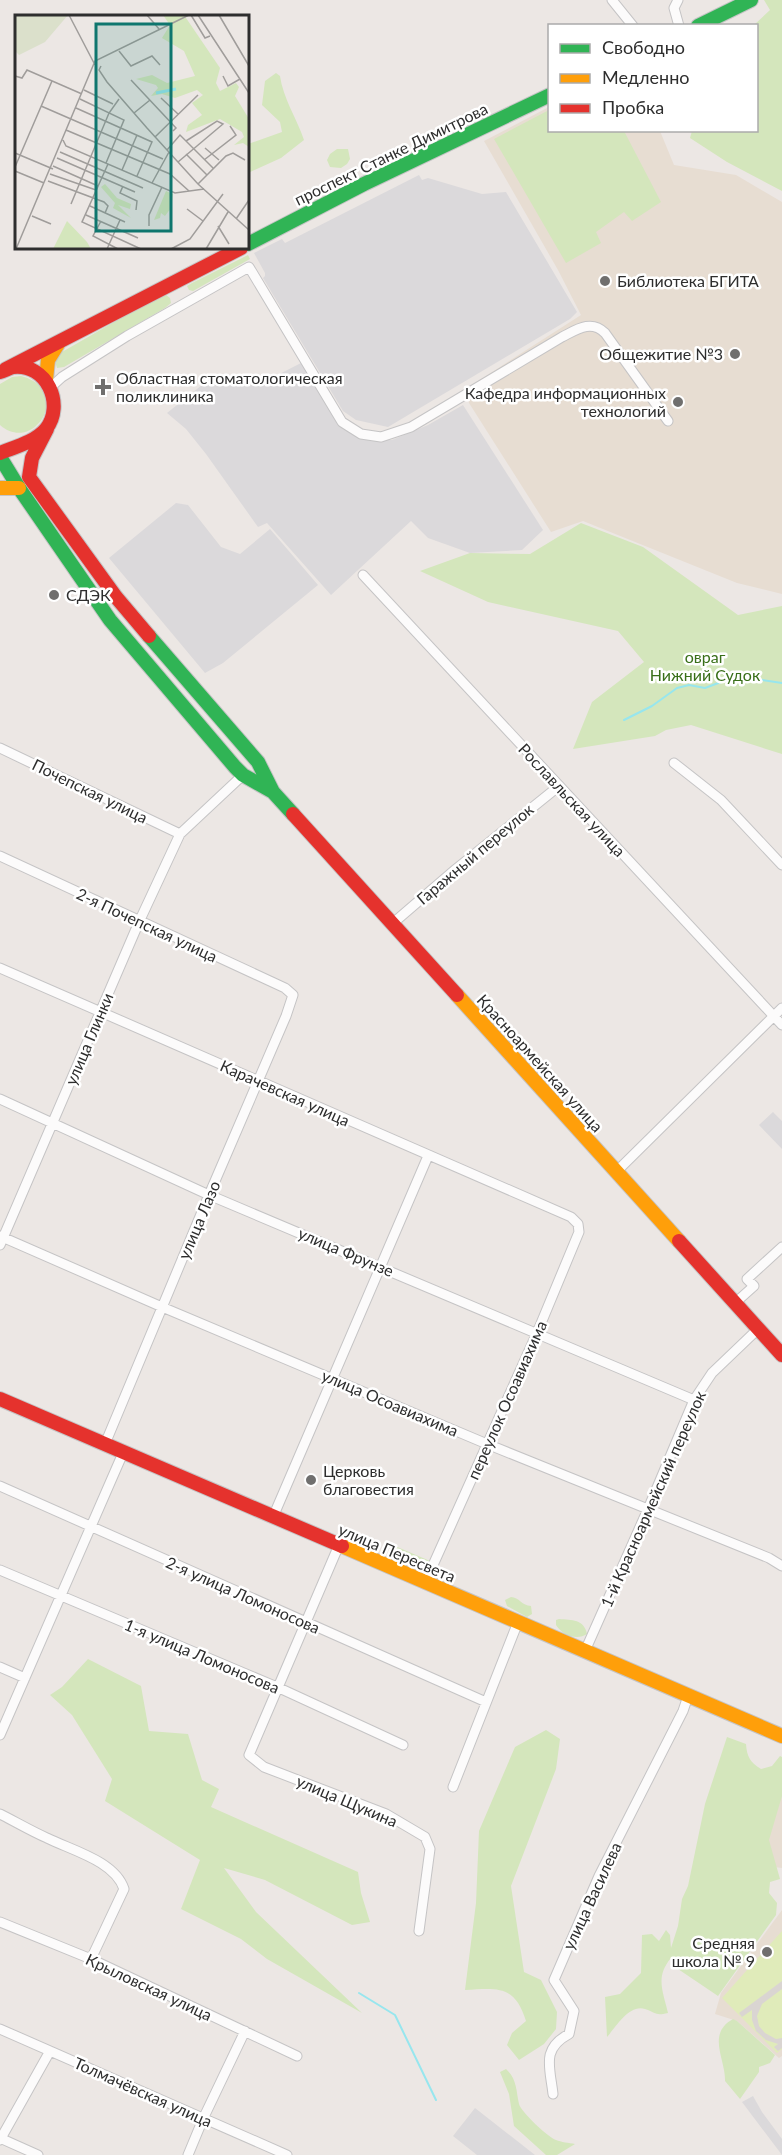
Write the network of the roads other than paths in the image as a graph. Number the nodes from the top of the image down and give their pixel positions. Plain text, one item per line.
1 (612, 0) edge
2 (678, 0) edge
3 (750, 0) edge
4 (631, 24) edge
5 (678, 24) edge
6 (702, 24) edge
7 (548, 95) edge
8 (249, 243) edge
9 (239, 249) edge
10 (61, 341) junction
11 (1, 371) edge
12 (48, 384) junction
13 (668, 421) dead end
14 (47, 429) junction
15 (1, 449) edge
16 (0, 488) edge
17 (19, 488) junction
18 (363, 575) dead end
19 (0, 748) edge
20 (674, 763) dead end
21 (243, 775) junction
22 (559, 786) junction
23 (273, 792) junction
24 (180, 834) junction
25 (0, 856) edge
26 (782, 865) edge
27 (139, 922) junction
28 (392, 924) junction
29 (0, 968) edge
30 (293, 995) joint
31 (782, 1008) edge
32 (100, 1012) junction
33 (774, 1016) junction
34 (782, 1025) edge
35 (258, 1081) junction
36 (0, 1099) edge
37 (53, 1123) junction
38 (428, 1156) junction
39 (616, 1172) junction
40 (209, 1195) junction
41 (571, 1217) joint
42 (1, 1240) edge
43 (782, 1247) edge
44 (379, 1266) junction
45 (735, 1303) junction
46 (162, 1307) junction
47 (758, 1329) junction
48 (537, 1333) junction
49 (782, 1355) edge
50 (333, 1378) junction
51 (0, 1399) edge
52 (694, 1400) junction
53 (105, 1444) junction
54 (487, 1444) junction
55 (123, 1453) junction
56 (0, 1486) edge
57 (648, 1509) junction
58 (273, 1517) junction
59 (93, 1527) junction
60 (339, 1545) junction
61 (782, 1566) edge
62 (0, 1570) edge
63 (425, 1583) junction
64 (62, 1597) junction
65 (518, 1622) junction
66 (305, 1623) junction
67 (585, 1651) junction
68 (0, 1667) edge
69 (25, 1677) junction
70 (277, 1687) junction
71 (688, 1696) junction
72 (486, 1702) junction
73 (1, 1728) edge
74 (782, 1736) edge
75 (403, 1745) dead end
76 (453, 1787) dead end
77 (0, 1814) edge
78 (0, 1922) edge
79 (419, 1931) dead end
80 (91, 1959) junction
81 (0, 2029) edge
82 (246, 2031) junction
83 (50, 2051) junction
84 (297, 2055) dead end
85 (553, 2094) dead end
86 (203, 2119) junction
87 (0, 2139) edge
88 (38, 2155) edge
89 (188, 2155) edge
90 (287, 2155) edge

1 - 4 street
2 - 5 street
3 - 6 main road
7 - 8 main road, проспект Станке Димитрова
9 - 10 main road
10 - 11 main road
10 - 12 main road
11 - 12 main road
12 - 13 street
12 - 14 main road
14 - 15 main road
14 - 23 main road
15 - 17 main road
16 - 17 main road
17 - 21 main road
18 - 22 street, Рославльская улица
19 - 24 street, Почепская улица
20 - 26 street
21 - 23 main road
21 - 24 street
22 - 28 street, Гаражный переулок
22 - 33 street, Рославльская улица
23 - 28 main road, Красноармейская улица
24 - 27 street, улица Глинки
25 - 27 street, 2-я Почепская улица
27 - 30 street, 2-я Почепская улица
27 - 32 street, улица Глинки
28 - 39 main road, Красноармейская улица
29 - 32 street, Карачевская улица
30 - 35 street, улица Лазо
31 - 33 street
32 - 35 street, Карачевская улица
32 - 37 street, улица Глинки
33 - 34 street, Рославльская улица
33 - 39 street
35 - 38 street, Карачевская улица
35 - 40 street, улица Лазо
36 - 37 street, улица Фрунзе
37 - 40 street, улица Фрунзе
37 - 42 street, улица Глинки
38 - 41 street, Карачевская улица
38 - 44 street
39 - 45 main road, Красноармейская улица
40 - 44 street, улица Фрунзе
40 - 46 street, улица Лазо
41 - 48 street, переулок Осоавиахима
42 - 46 street, улица Осоавиахима
43 - 45 street
44 - 48 street, улица Фрунзе
44 - 50 street
45 - 47 main road, Красноармейская улица
46 - 50 street, улица Осоавиахима
46 - 53 street, улица Лазо
47 - 49 main road, Красноармейская улица
47 - 52 street, 1-й Красноармейский переулок
48 - 52 street, улица Фрунзе
48 - 54 street, переулок Осоавиахима
50 - 54 street, улица Осоавиахима
50 - 58 street
51 - 53 main road, улица Пересвета
52 - 57 street, 1-й Красноармейский переулок
53 - 55 main road, улица Пересвета
54 - 57 street, улица Осоавиахима
54 - 63 street, переулок Осоавиахима
55 - 58 main road, улица Пересвета
55 - 59 street
56 - 59 street, 2-я улица Ломоносова
57 - 61 street, улица Осоавиахима
57 - 67 street, 1-й Красноармейский переулок
58 - 60 main road, улица Пересвета
59 - 64 street
59 - 66 street, 2-я улица Ломоносова
60 - 63 main road, улица Пересвета
60 - 66 street
62 - 64 street, 1-я улица Ломоносова
63 - 65 main road, улица Пересвета
64 - 69 street
64 - 70 street, 1-я улица Ломоносова
65 - 67 main road, улица Пересвета
65 - 72 street
66 - 70 street
66 - 72 street, 2-я улица Ломоносова
67 - 71 main road, улица Пересвета
68 - 69 street
69 - 73 street
70 - 75 street, 1-я улица Ломоносова
70 - 79 street, улица Щукина
71 - 74 main road, улица Пересвета
71 - 85 street, улица Василева
72 - 76 street
77 - 80 street
78 - 80 street, Крыловская улица
80 - 82 street, Крыловская улица
81 - 83 street, Толмачёвская улица
82 - 84 street, Крыловская улица
82 - 86 street
83 - 86 street, Толмачёвская улица
83 - 87 street
86 - 89 street
86 - 90 street, Толмачёвская улица
87 - 88 street

